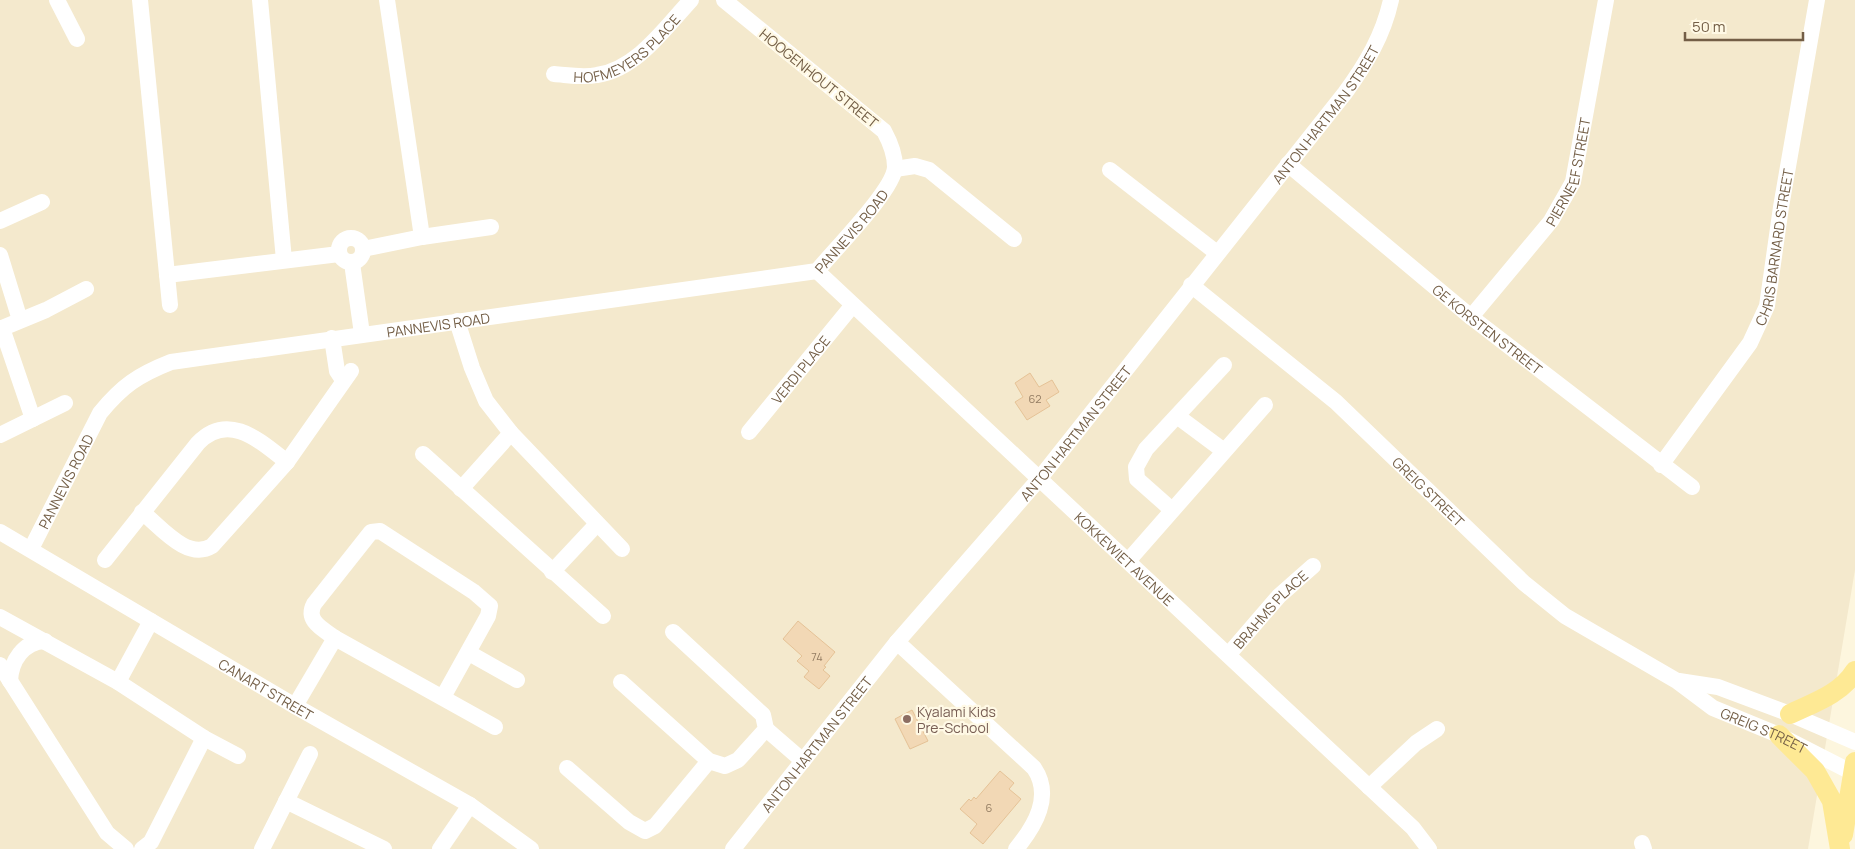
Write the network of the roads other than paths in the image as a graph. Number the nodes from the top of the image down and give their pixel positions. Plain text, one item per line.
1 (57, 0) edge
2 (140, 0) edge
3 (260, 0) edge
4 (387, 0) edge
5 (691, 0) edge
6 (724, 0) edge
7 (1391, 0) edge
8 (1606, 0) edge
9 (1818, 0) edge
10 (77, 39) dead end
11 (554, 74) dead end
12 (1288, 164) junction
13 (895, 168) junction
14 (1110, 170) dead end
15 (42, 202) dead end
16 (0, 220) edge
17 (491, 227) dead end
18 (422, 237) junction
19 (1014, 239) dead end
20 (363, 249) junction
21 (1217, 253) junction
22 (0, 255) edge
23 (345, 258) junction
24 (284, 260) junction
25 (816, 271) junction
26 (167, 275) junction
27 (1191, 285) junction
28 (86, 289) dead end
29 (170, 305) dead end
30 (852, 306) junction
31 (1471, 317) junction
32 (20, 320) junction
33 (457, 321) junction
34 (1, 328) edge
35 (362, 334) junction
36 (332, 338) junction
37 (1224, 366) dead end
38 (65, 403) dead end
39 (1265, 405) dead end
40 (1177, 416) junction
41 (33, 419) junction
42 (749, 432) dead end
43 (511, 433) junction
44 (0, 435) edge
45 (1224, 451) junction
46 (423, 454) dead end
47 (287, 462) junction
48 (1661, 465) junction
49 (1040, 478) junction
50 (1692, 487) dead end
51 (461, 490) junction
52 (1172, 510) junction
53 (142, 512) junction
54 (597, 524) junction
55 (0, 532) edge
56 (31, 549) junction
57 (622, 549) dead end
58 (105, 560) dead end
59 (1128, 561) junction
60 (1313, 566) dead end
61 (552, 572) junction
62 (603, 616) dead end
63 (0, 617) edge
64 (150, 621) junction
65 (674, 632) dead end
66 (335, 638) junction
67 (45, 641) junction
68 (897, 642) junction
69 (469, 653) junction
70 (1229, 654) junction
71 (0, 665) edge
72 (1855, 671) edge
73 (518, 680) dead end
74 (10, 681) junction
75 (1677, 681) junction
76 (118, 682) junction
77 (621, 682) dead end
78 (442, 697) junction
79 (294, 706) junction
80 (1790, 714) junction
81 (494, 727) dead end
82 (1437, 728) dead end
83 (766, 730) junction
84 (1779, 735) junction
85 (204, 738) junction
86 (1855, 742) edge
87 (310, 754) dead end
88 (238, 756) dead end
89 (709, 761) junction
90 (802, 761) junction
91 (567, 768) dead end
92 (1854, 770) edge
93 (1369, 787) junction
94 (286, 801) junction
95 (470, 805) junction
96 (378, 848) edge
97 (126, 849) edge
98 (142, 849) edge
99 (262, 849) edge
100 (440, 849) edge
101 (531, 849) edge
102 (732, 849) edge
103 (1016, 849) edge
104 (1429, 849) edge
105 (1840, 849) edge

1 - 10 street
2 - 26 street
3 - 24 street
4 - 18 street
5 - 11 street, HOFMEYERS PLACE
6 - 13 street, HOOGENHOUT STREET
7 - 12 street, ANTON HARTMAN STREET
8 - 31 street, PIERNEEF STREET
9 - 48 street, CHRIS BARNARD STREET
12 - 21 street, ANTON HARTMAN STREET
12 - 31 street, GE KORSTEN STREET
13 - 19 street
13 - 25 street, PANNEVIS ROAD
14 - 21 street
15 - 16 street
17 - 18 street
18 - 20 street
20 - 23 street
20 - 23 street
21 - 27 street, ANTON HARTMAN STREET
22 - 32 street
23 - 24 street
23 - 35 street
24 - 26 street
25 - 30 street, KOKKEWIET AVENUE
25 - 33 street, PANNEVIS ROAD
26 - 29 street
27 - 49 street, ANTON HARTMAN STREET
27 - 75 street, GREIG STREET
28 - 32 street
30 - 42 street, VERDI PLACE
30 - 49 street, KOKKEWIET AVENUE
31 - 48 street, GE KORSTEN STREET
32 - 34 street
33 - 35 street, PANNEVIS ROAD
33 - 43 street
34 - 41 street
35 - 36 street, PANNEVIS ROAD
36 - 47 street
36 - 56 street, PANNEVIS ROAD
37 - 40 street
38 - 41 street
39 - 45 street
40 - 45 street
40 - 52 street
41 - 44 street
43 - 51 street
43 - 54 street
45 - 52 street
46 - 51 street
47 - 53 street
47 - 53 street
48 - 50 street, GE KORSTEN STREET
49 - 59 street, KOKKEWIET AVENUE
49 - 68 street, ANTON HARTMAN STREET
51 - 61 street
52 - 59 street
53 - 58 street
54 - 57 street
54 - 61 street
55 - 56 street, CANART STREET
56 - 64 street, CANART STREET
59 - 70 street, KOKKEWIET AVENUE
60 - 70 street, BRAHMS PLACE
61 - 62 street
63 - 67 street
64 - 76 street
64 - 79 street, CANART STREET
65 - 83 street
66 - 69 street
66 - 78 street
66 - 79 street
67 - 74 street
67 - 76 street
68 - 90 street, ANTON HARTMAN STREET
68 - 103 street
69 - 73 street
69 - 78 street
70 - 93 street, KOKKEWIET AVENUE
71 - 74 street
72 - 80 main road
74 - 97 street
75 - 80 street, GREIG STREET
75 - 84 street, GREIG STREET
76 - 85 street
77 - 89 street
78 - 81 street
79 - 95 street, CANART STREET
80 - 86 street, GREIG STREET
82 - 93 street
83 - 89 street
83 - 90 street
84 - 92 street, GREIG STREET
84 - 105 main road
85 - 88 street
85 - 98 street
87 - 94 street
89 - 91 street
90 - 102 street, ANTON HARTMAN STREET
92 - 105 main road
93 - 104 street, KOKKEWIET AVENUE
94 - 96 street
94 - 99 street
95 - 100 street
95 - 101 street, CANART STREET

